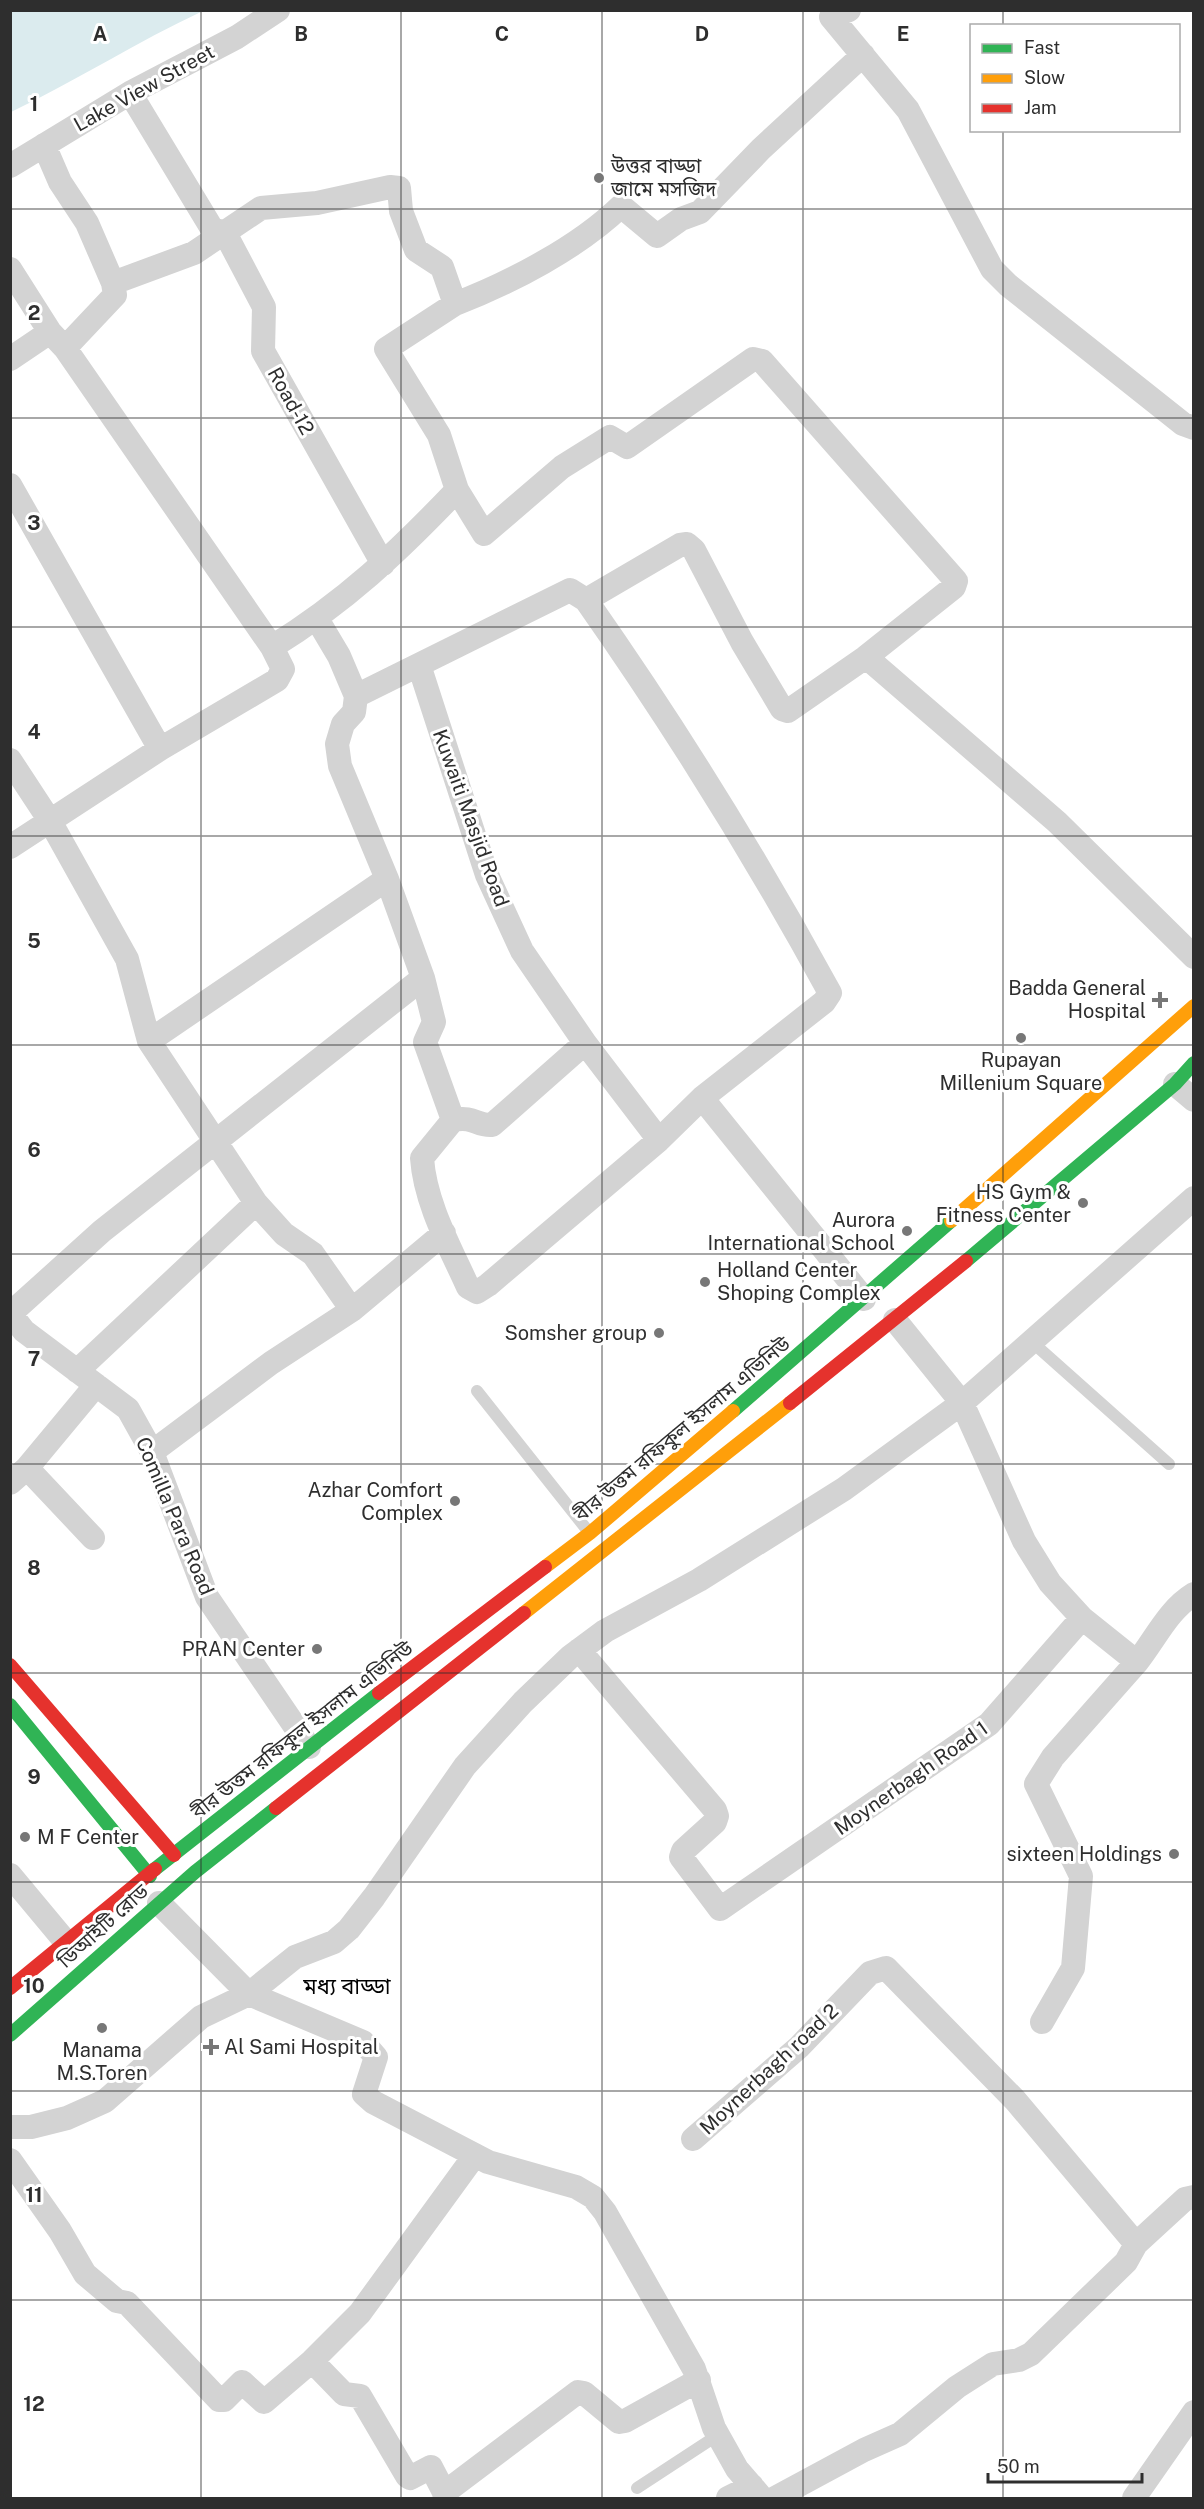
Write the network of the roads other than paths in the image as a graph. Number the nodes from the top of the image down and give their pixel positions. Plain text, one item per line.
1 (278, 10) edge
2 (835, 13) edge
3 (863, 55) junction
4 (130, 93) junction
5 (44, 144) junction
6 (10, 166) edge
7 (221, 234) junction
8 (10, 269) edge
9 (113, 283) junction
10 (455, 304) junction
11 (57, 340) junction
12 (10, 359) edge
13 (1194, 428) edge
14 (10, 485) edge
15 (457, 490) junction
16 (383, 564) junction
17 (586, 600) junction
18 (317, 619) junction
19 (272, 647) junction
20 (866, 657) junction
21 (419, 665) junction
22 (356, 696) junction
23 (160, 749) junction
24 (10, 760) edge
25 (50, 821) junction
26 (10, 847) edge
27 (387, 879) junction
28 (1194, 957) edge
29 (423, 978) junction
30 (1194, 1006) edge
31 (149, 1041) junction
32 (585, 1043) junction
33 (1194, 1063) edge
34 (1175, 1084) junction
35 (702, 1098) junction
36 (1194, 1100) edge
37 (453, 1120) junction
38 (659, 1140) junction
39 (213, 1142) junction
40 (1194, 1198) edge
41 (256, 1203) junction
42 (444, 1233) junction
43 (864, 1299) junction
44 (352, 1310) junction
45 (11, 1313) edge
46 (895, 1320) junction
47 (1032, 1342) junction
48 (87, 1378) junction
49 (477, 1391) dead end
50 (962, 1402) junction
51 (152, 1452) junction
52 (1169, 1464) dead end
53 (19, 1476) edge
54 (590, 1533) junction
55 (93, 1538) dead end
56 (1194, 1594) edge
57 (1082, 1618) junction
58 (579, 1650) junction
59 (1137, 1662) junction
60 (10, 1665) edge
61 (10, 1706) edge
62 (309, 1747) junction
63 (174, 1855) junction
64 (10, 1875) edge
65 (150, 1875) junction
66 (159, 1902) junction
67 (65, 1941) junction
68 (10, 1988) edge
69 (249, 1994) junction
70 (1042, 2022) dead end
71 (10, 2035) edge
72 (10, 2127) edge
73 (693, 2139) dead end
74 (475, 2154) junction
75 (10, 2160) edge
76 (1194, 2197) edge
77 (1136, 2244) junction
78 (312, 2361) junction
79 (699, 2380) junction
80 (1194, 2412) edge
81 (718, 2435) junction
82 (637, 2488) dead end
83 (757, 2492) edge
84 (446, 2496) edge
85 (728, 2499) edge
86 (774, 2499) edge
87 (1134, 2499) edge

1 - 4 street, Lake View Street
2 - 3 street
3 - 10 street
3 - 13 street
4 - 5 street, Lake View Street
4 - 7 street, Road-12
5 - 6 street, Lake View Street
5 - 9 street
7 - 9 street
7 - 10 street
7 - 16 street, Road-12
8 - 11 street
9 - 11 street
10 - 15 street
11 - 12 street
11 - 19 street
14 - 23 street
15 - 16 street
15 - 20 street
16 - 18 street
17 - 20 street
17 - 21 street
17 - 35 street
18 - 19 street
18 - 22 street
19 - 23 street
20 - 28 street
21 - 22 street
21 - 32 street, Kuwaiti Masjid Road
22 - 27 street
23 - 25 street
24 - 25 street
25 - 26 street
25 - 31 street
27 - 29 street
27 - 31 street
29 - 37 street
29 - 39 street
30 - 43 main road, বীর উত্তম রফিকুল ইসলাম এভিনিউ
31 - 39 street
32 - 37 street
32 - 38 street, Kuwaiti Masjid Road
33 - 34 main road
34 - 36 street
34 - 46 main road
35 - 38 street
35 - 43 street
37 - 42 street
38 - 42 street
39 - 41 street
39 - 45 street
40 - 47 street
41 - 44 street
41 - 48 street
42 - 44 street
43 - 54 main road, বীর উত্তম রফিকুল ইসলাম এভিনিউ
44 - 51 street
45 - 48 street, Comilla Para Road
46 - 50 street
46 - 66 main road, ডিআইটি রোড
47 - 50 street
47 - 52 lane
48 - 51 street, Comilla Para Road
48 - 53 street
49 - 54 lane
50 - 57 street
50 - 58 street
51 - 62 street, Comilla Para Road
53 - 55 street
54 - 62 main road, বীর উত্তম রফিকুল ইসলাম এভিনিউ
56 - 59 street
57 - 58 street, Moynerbagh Road 1
57 - 59 street
58 - 69 street
59 - 70 street
60 - 63 main road
61 - 65 main road
62 - 63 main road, বীর উত্তম রফিকুল ইসলাম এভিনিউ
63 - 65 main road, বীর উত্তম রফিকুল ইসলাম এভিনিউ
64 - 67 street
65 - 67 main road, বীর উত্তম রফিকুল ইসলাম এভিনিউ
66 - 69 street
66 - 71 main road, ডিআইটি রোড
67 - 68 main road, বীর উত্তম রফিকুল ইসলাম এভিনিউ
69 - 72 street
69 - 74 street
73 - 77 street, Moynerbagh road 2
74 - 78 street
74 - 79 street
75 - 78 street
76 - 77 street
77 - 86 street
78 - 84 street
79 - 81 street
79 - 84 street
80 - 87 street
81 - 82 lane
81 - 83 street
83 - 85 street

